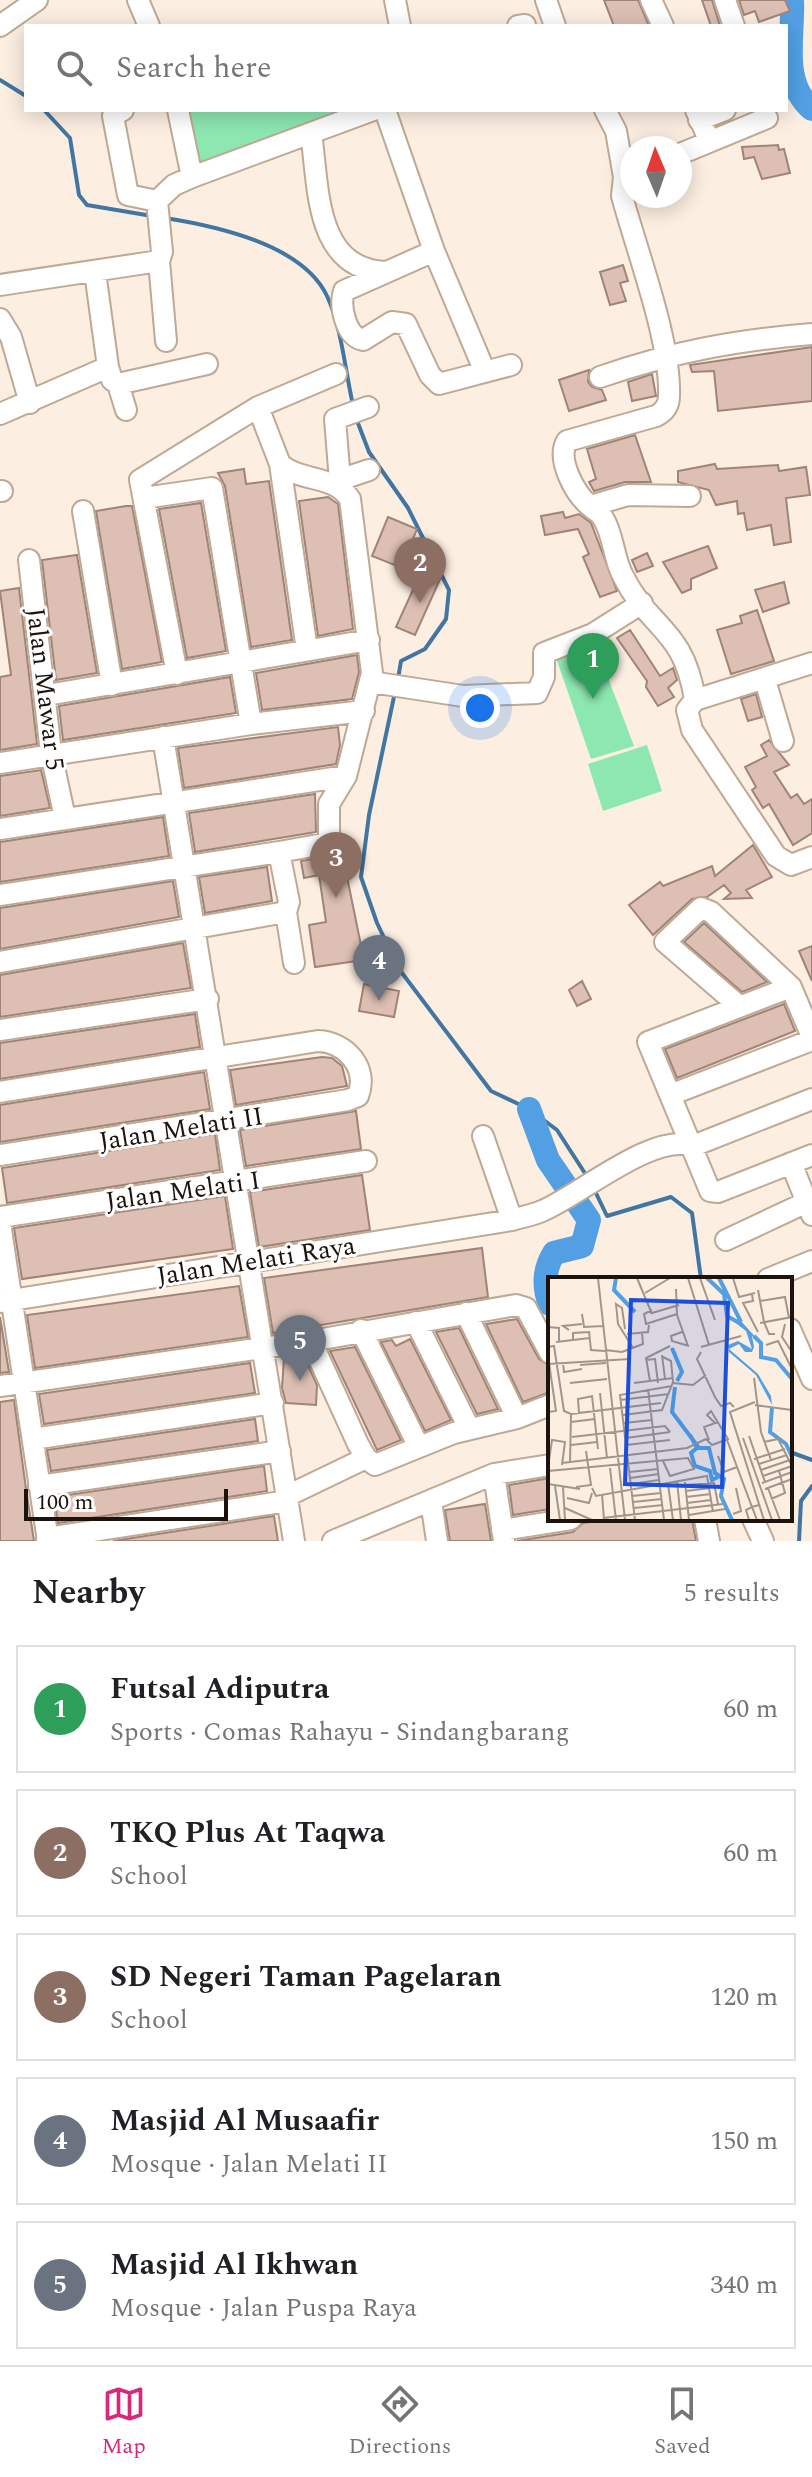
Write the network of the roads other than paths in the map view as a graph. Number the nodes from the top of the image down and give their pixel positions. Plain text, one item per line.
1 (37, 0) edge
2 (138, 0) edge
3 (395, 0) edge
4 (546, 0) edge
5 (651, 0) edge
6 (725, 0) edge
7 (148, 24) edge
8 (400, 24) edge
9 (554, 24) edge
10 (662, 24) edge
11 (733, 24) edge
12 (0, 26) edge
13 (120, 112) edge
14 (178, 112) edge
15 (368, 112) edge
16 (386, 112) edge
17 (606, 112) edge
18 (697, 115) edge
19 (767, 118) dead end
20 (311, 133) junction
21 (709, 140) junction
22 (620, 146) edge
23 (692, 148) edge
24 (192, 177) junction
25 (158, 203) junction
26 (625, 208) edge
27 (434, 251) junction
28 (159, 261) junction
29 (95, 272) junction
30 (386, 272) junction
31 (0, 285) edge
32 (0, 319) edge
33 (812, 334) edge
34 (166, 341) dead end
35 (665, 355) junction
36 (207, 364) dead end
37 (511, 365) dead end
38 (485, 372) junction
39 (336, 374) dead end
40 (113, 375) junction
41 (600, 377) dead end
42 (30, 403) junction
43 (258, 407) junction
44 (126, 410) dead end
45 (356, 410) dead end
46 (0, 414) edge
47 (280, 464) junction
48 (369, 470) dead end
49 (336, 482) junction
50 (690, 496) dead end
51 (144, 498) junction
52 (590, 506) junction
53 (83, 511) dead end
54 (29, 560) dead end
55 (642, 603) junction
56 (369, 640) junction
57 (307, 650) junction
58 (240, 662) junction
59 (810, 670) edge
60 (177, 674) junction
61 (765, 680) junction
62 (112, 685) junction
63 (390, 686) junction
64 (47, 695) junction
65 (695, 700) junction
66 (364, 711) junction
67 (251, 724) junction
68 (163, 737) junction
69 (783, 741) dead end
70 (51, 753) junction
71 (0, 763) edge
72 (346, 776) junction
73 (174, 801) junction
74 (65, 818) junction
75 (0, 829) edge
76 (279, 852) junction
77 (812, 857) edge
78 (185, 866) junction
79 (0, 895) edge
80 (286, 912) junction
81 (196, 929) junction
82 (0, 962) edge
83 (294, 963) dead end
84 (791, 987) junction
85 (208, 999) junction
86 (739, 1006) junction
87 (0, 1030) edge
88 (812, 1039) edge
89 (217, 1059) junction
90 (0, 1092) edge
91 (670, 1095) junction
92 (812, 1099) edge
93 (227, 1121) junction
94 (483, 1136) dead end
95 (693, 1146) junction
96 (0, 1155) edge
97 (812, 1155) edge
98 (366, 1161) dead end
99 (791, 1163) junction
100 (236, 1184) junction
101 (810, 1209) edge
102 (0, 1220) edge
103 (512, 1220) junction
104 (726, 1240) dead end
105 (246, 1260) junction
106 (812, 1261) edge
107 (773, 1277) edge
108 (6, 1301) edge
109 (466, 1313) junction
110 (416, 1322) junction
111 (361, 1330) junction
112 (792, 1333) edge
113 (311, 1341) junction
114 (262, 1349) junction
115 (548, 1350) edge
116 (810, 1367) edge
117 (24, 1381) junction
118 (0, 1386) edge
119 (273, 1403) junction
120 (548, 1406) edge
121 (517, 1418) junction
122 (469, 1428) junction
123 (33, 1439) junction
124 (419, 1447) junction
125 (280, 1451) junction
126 (366, 1458) junction
127 (548, 1465) edge
128 (494, 1474) junction
129 (39, 1486) junction
130 (287, 1498) junction
131 (431, 1501) junction
132 (562, 1521) edge
133 (705, 1521) edge
134 (754, 1521) edge
135 (503, 1535) edge
136 (365, 1536) edge
137 (48, 1540) edge
138 (294, 1541) edge
139 (333, 1541) edge
140 (437, 1541) edge
141 (709, 1541) edge
142 (763, 1541) edge

1 - 12 street
2 - 7 street
3 - 8 street
4 - 9 street
5 - 10 street
6 - 11 street
13 - 25 street
14 - 24 street
15 - 20 street
16 - 27 street
17 - 22 street
18 - 21 street
19 - 21 street
20 - 24 street
20 - 30 street
21 - 23 street
24 - 25 street
25 - 28 street
26 - 35 street
27 - 30 street
27 - 38 street
28 - 29 street
28 - 34 street
29 - 31 street
29 - 40 street
30 - 38 street
32 - 42 street
33 - 35 street
35 - 41 street
35 - 52 street
36 - 40 street
37 - 38 street
39 - 43 street
40 - 42 street
40 - 44 street
42 - 46 street
43 - 47 street
43 - 51 street
45 - 49 street
47 - 49 street
47 - 57 street
48 - 49 street
49 - 56 street
50 - 52 street
51 - 58 street
51 - 60 street
52 - 55 street
53 - 62 street
54 - 64 street, Jalan Mawar 5
55 - 63 street
55 - 65 street
56 - 57 street
56 - 63 street
57 - 58 street
58 - 60 street
58 - 67 street
59 - 61 street
60 - 62 street
61 - 65 street
61 - 69 street
62 - 64 street
63 - 66 street
64 - 70 street, Jalan Mawar 5
65 - 77 street
66 - 67 street
66 - 72 street
67 - 68 street
68 - 70 street
68 - 73 street
70 - 71 street
70 - 74 street, Jalan Mawar 5
72 - 73 street
72 - 76 street
73 - 74 street
73 - 78 street
74 - 75 street
76 - 78 street
76 - 80 street
78 - 79 street
78 - 81 street
80 - 81 street
80 - 83 street
81 - 82 street
81 - 85 street
84 - 86 street
84 - 86 street
84 - 88 street
85 - 87 street
85 - 89 street
86 - 91 street
88 - 91 street
89 - 90 street
89 - 93 street
89 - 93 street, Jalan Melati II
91 - 95 street
92 - 95 street, Jalan Melati Raya
93 - 96 street, Jalan Melati II
93 - 100 street
94 - 103 street
95 - 99 street
95 - 103 street, Jalan Melati Raya
97 - 99 street
98 - 100 street, Jalan Melati I
99 - 101 street
100 - 102 street, Jalan Melati I
100 - 105 street
101 - 104 street
102 - 108 street
103 - 105 street, Jalan Melati Raya
105 - 108 street, Jalan Melati Raya
105 - 114 street
106 - 107 street
108 - 117 street
109 - 110 street
109 - 115 street
109 - 121 street
110 - 111 street
110 - 122 street
111 - 113 street
111 - 124 street
112 - 116 street
113 - 114 street
113 - 126 street
114 - 117 street
114 - 119 street
117 - 118 street
117 - 123 street
119 - 123 street
119 - 125 street
120 - 121 street
121 - 122 street
122 - 124 street
123 - 129 street
124 - 126 street
125 - 129 street
125 - 130 street
126 - 130 street
127 - 128 street
128 - 131 street
128 - 135 street
129 - 137 street
130 - 137 street
130 - 138 street
131 - 136 street
131 - 140 street
132 - 135 street
133 - 141 street
134 - 142 street
136 - 139 street

